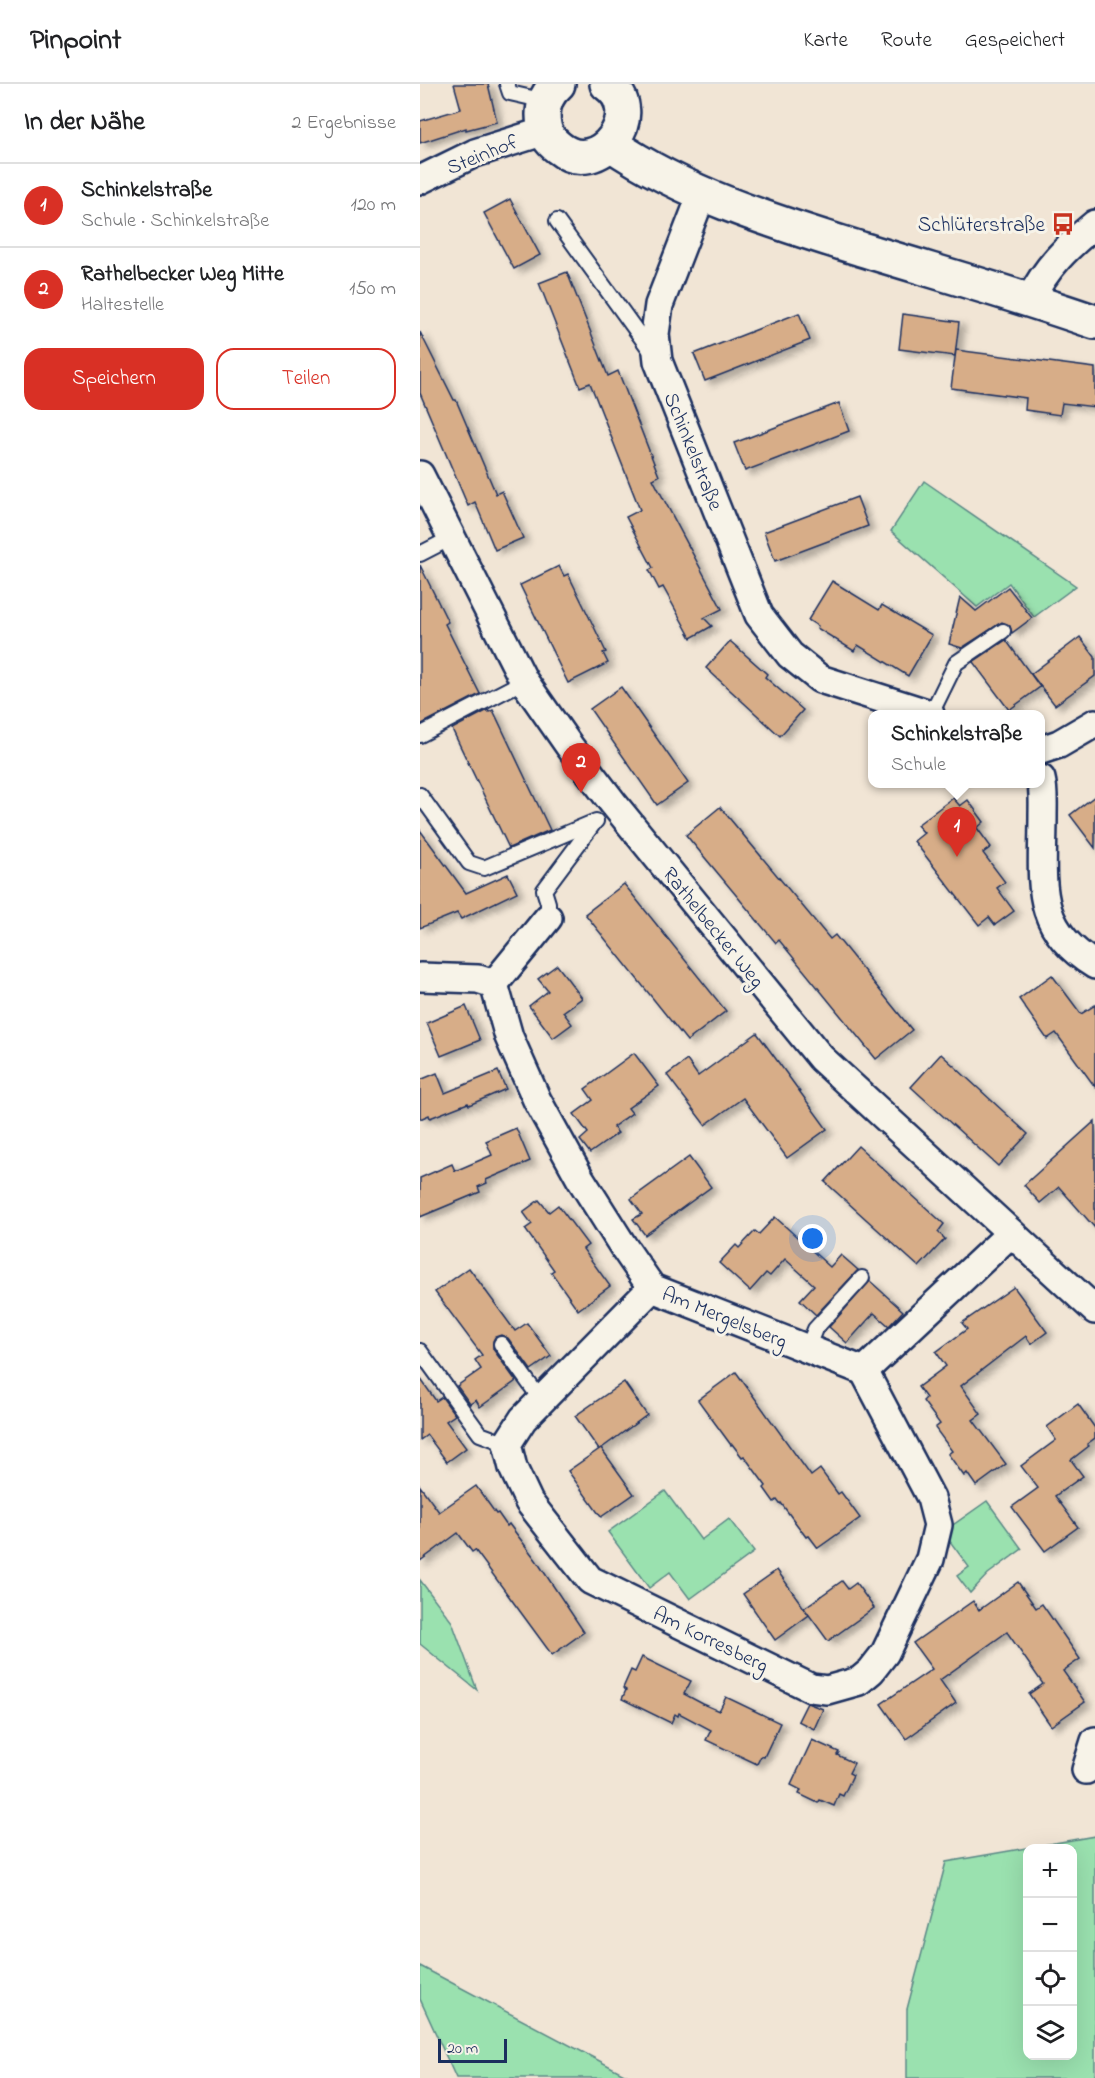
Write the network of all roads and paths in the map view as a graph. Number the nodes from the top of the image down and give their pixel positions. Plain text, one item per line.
1 (507, 84) edge
2 (610, 85) edge
3 (549, 105) edge
4 (610, 144) junction
5 (420, 180) edge
6 (702, 194) junction
7 (556, 221) dead end
8 (1095, 224) edge
9 (1029, 300) junction
10 (1095, 322) edge
11 (658, 361) junction
12 (420, 475) edge
13 (452, 538) junction
14 (420, 554) edge
15 (1003, 631) dead end
16 (524, 681) junction
17 (917, 710) edge
18 (932, 710) edge
19 (1095, 723) edge
20 (420, 735) edge
21 (1045, 749) edge
22 (1041, 788) edge
23 (420, 795) edge
24 (604, 812) junction
25 (548, 918) joint
26 (1095, 965) edge
27 (420, 977) edge
28 (494, 984) junction
29 (1011, 1233) junction
30 (862, 1278) dead end
31 (652, 1288) junction
32 (1095, 1310) edge
33 (501, 1344) dead end
34 (807, 1349) junction
35 (420, 1351) edge
36 (864, 1371) junction
37 (541, 1400) junction
38 (507, 1444) junction
39 (1095, 1741) edge
40 (1086, 1770) dead end

1 - 3 lane
2 - 4 street
3 - 4 street
3 - 5 street, Steinhof
4 - 6 street
6 - 9 street
6 - 11 street, Schinkelstraße
7 - 11 lane
8 - 9 street
9 - 10 street
11 - 17 street, Schinkelstraße
12 - 13 street, Rathelbecker Weg
13 - 14 lane
13 - 16 street, Rathelbecker Weg
15 - 18 lane
16 - 20 lane
16 - 24 street, Rathelbecker Weg
19 - 21 street
22 - 26 street
23 - 24 lane
24 - 25 lane
24 - 29 street, Rathelbecker Weg
25 - 28 street
27 - 28 street
28 - 31 street, Am Mergelsberg
29 - 32 street, Rathelbecker Weg
29 - 36 street
30 - 34 lane
31 - 34 street, Am Mergelsberg
31 - 37 street
33 - 37 lane
34 - 36 street, Am Mergelsberg
35 - 38 lane
36 - 38 street, Am Korresberg
37 - 38 street
39 - 40 street

